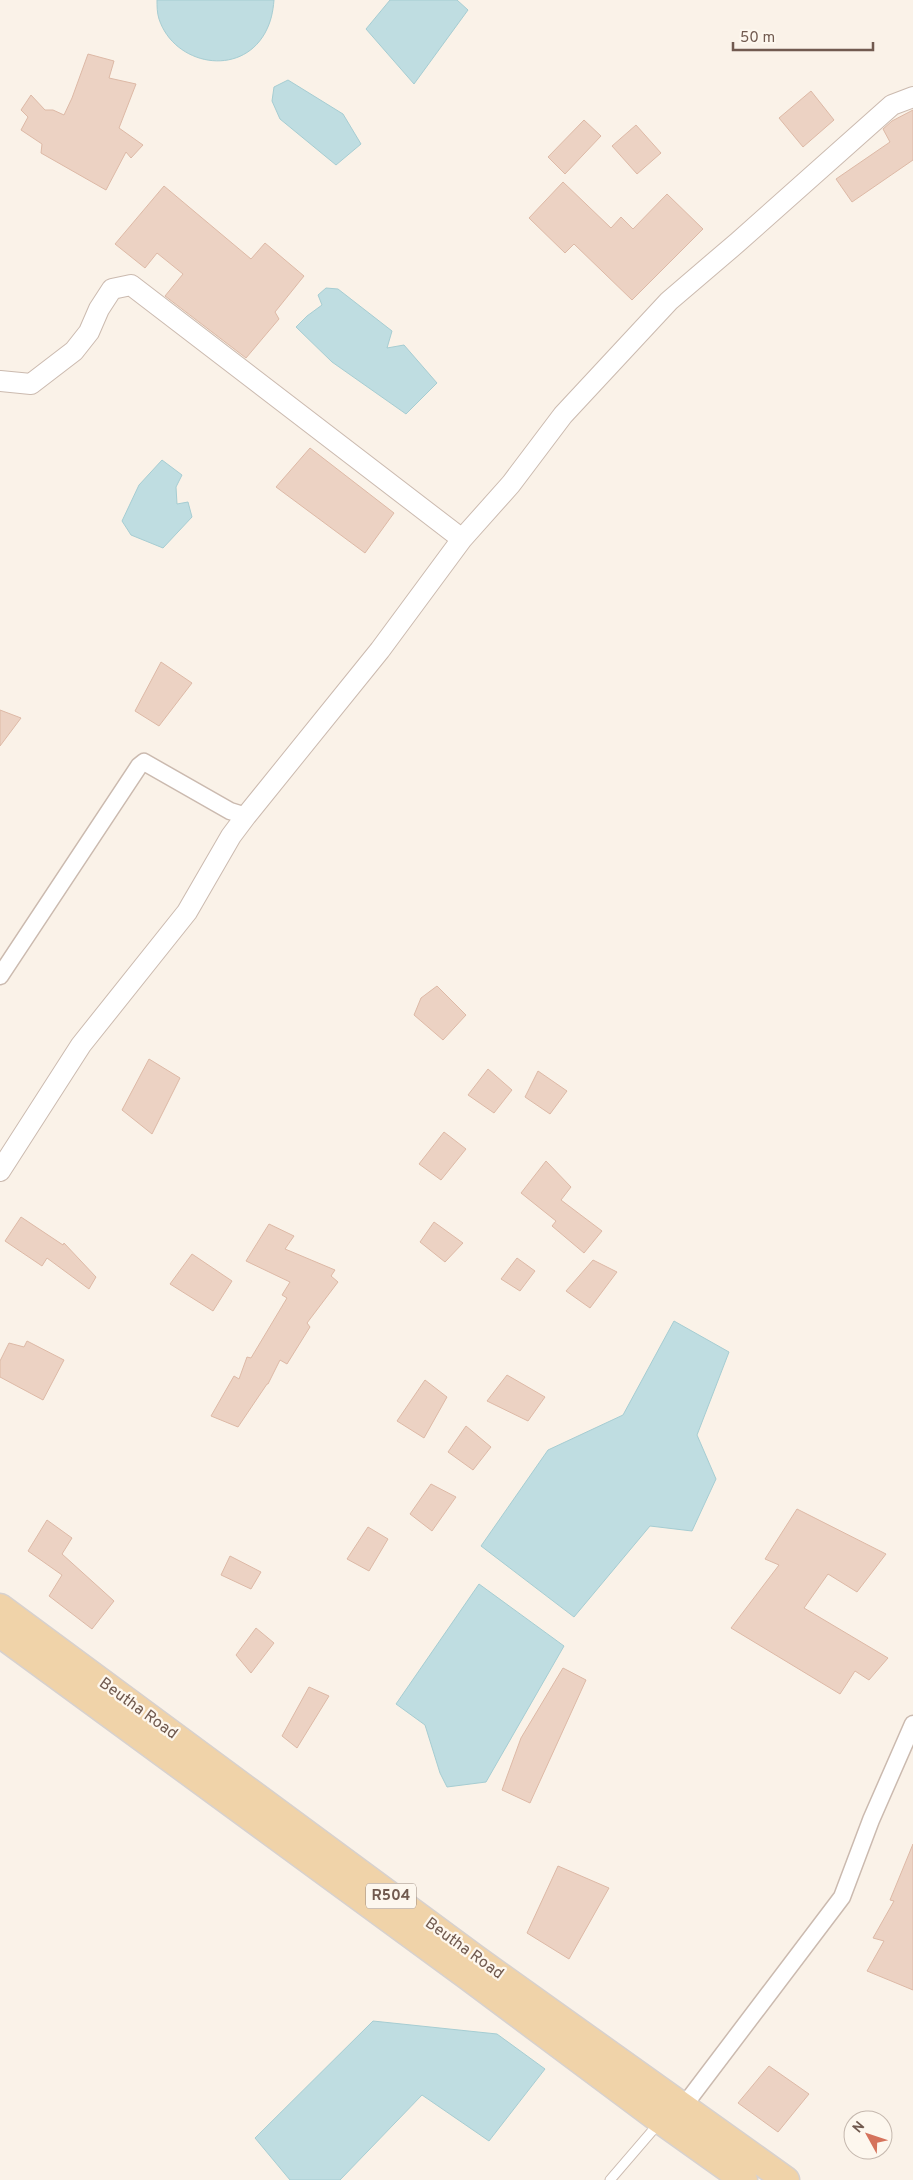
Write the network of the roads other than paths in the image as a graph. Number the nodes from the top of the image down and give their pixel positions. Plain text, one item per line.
1 (913, 97) edge
2 (0, 382) edge
3 (462, 539) junction
4 (246, 816) junction
5 (0, 976) edge
6 (0, 1171) edge
7 (0, 1607) edge
8 (0, 1634) edge
9 (913, 1724) edge
10 (683, 2106) junction
11 (661, 2121) junction
12 (610, 2180) edge
13 (744, 2180) edge
14 (786, 2180) edge

1 - 3 street
2 - 3 street
3 - 4 street
4 - 5 street
4 - 6 street
7 - 10 main road, Beutha Road / R504
8 - 11 main road, Beutha Road / R504
9 - 10 street
10 - 14 main road, Beutha Road / R504
11 - 12 lane
11 - 13 main road, Beutha Road / R504

